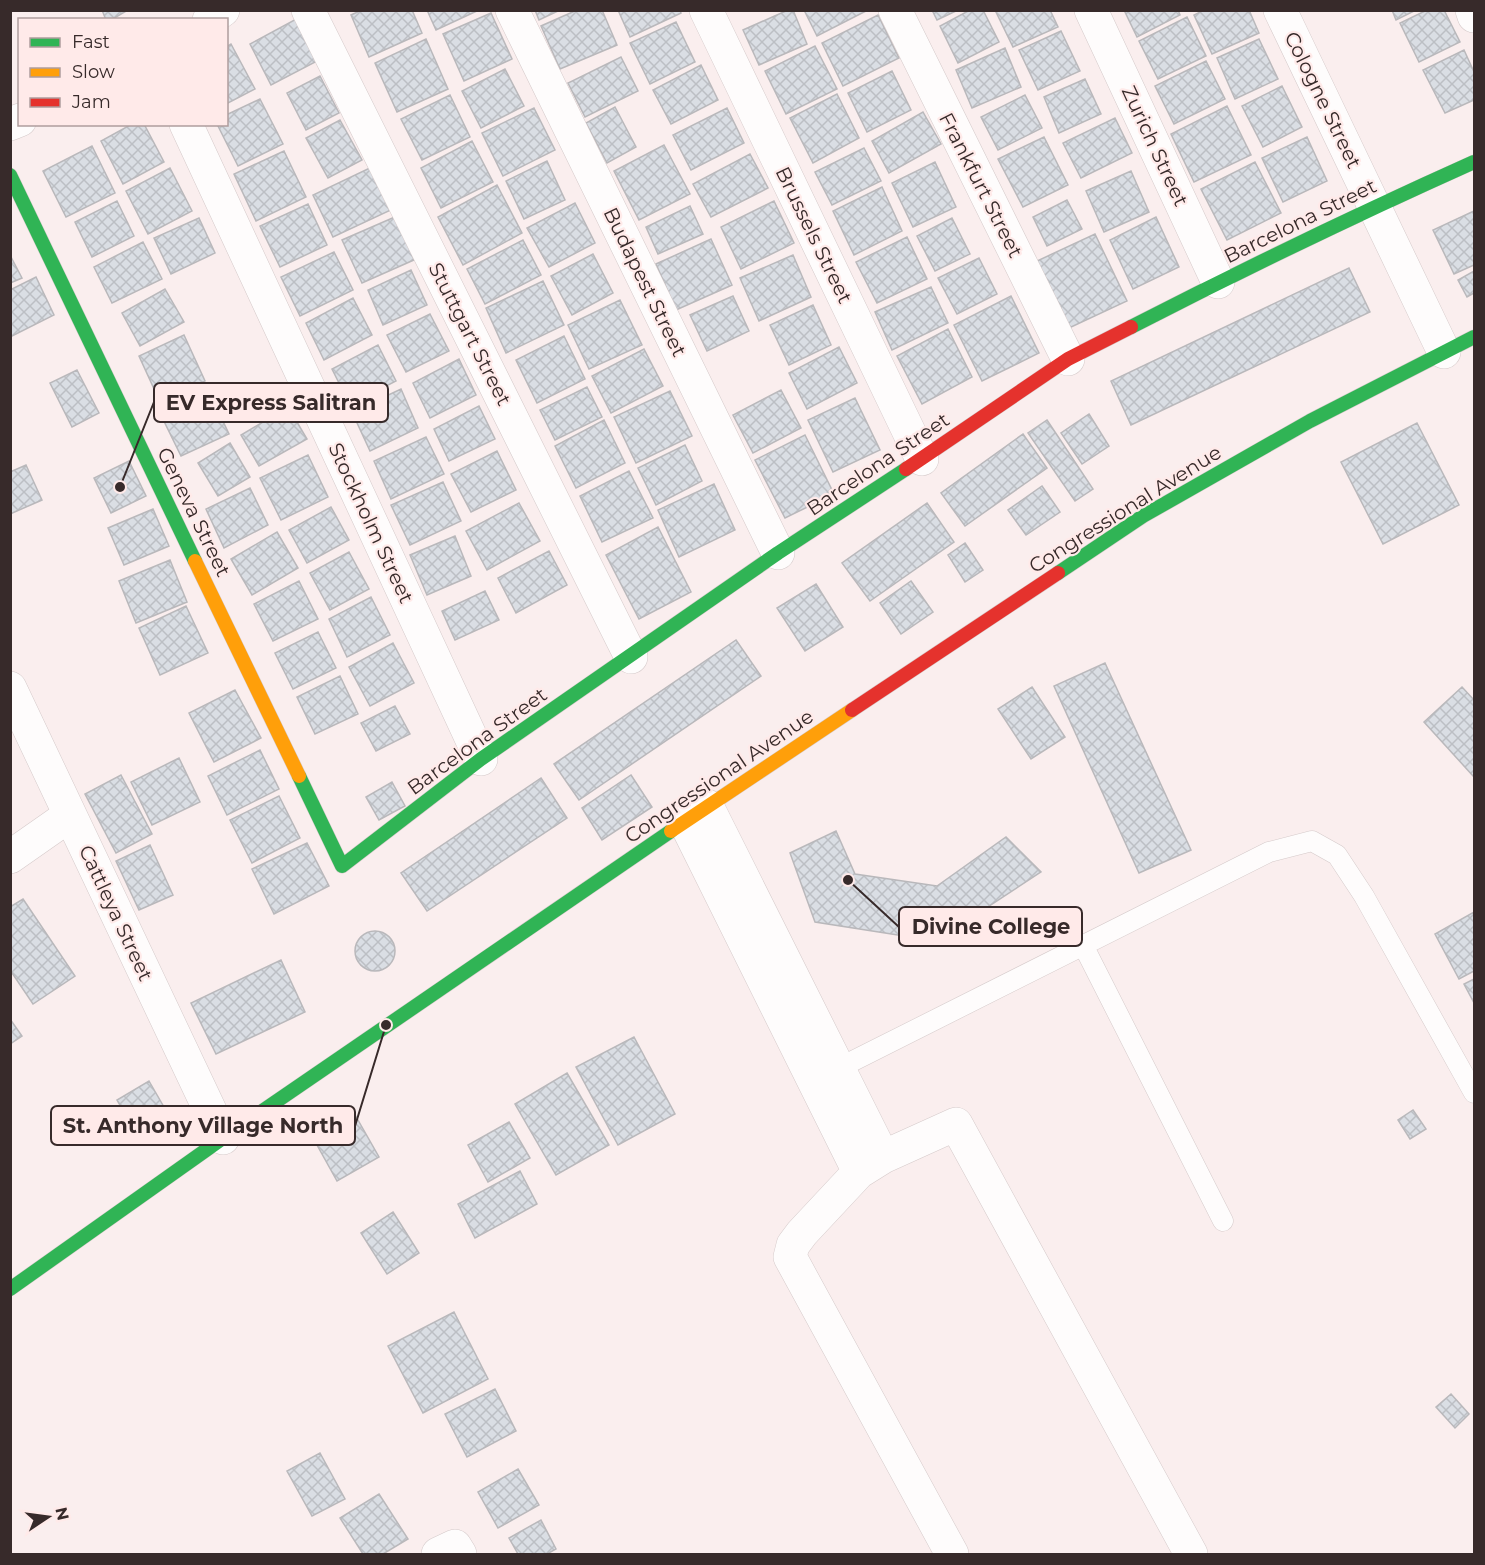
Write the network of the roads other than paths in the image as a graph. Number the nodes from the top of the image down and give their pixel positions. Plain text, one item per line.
1 (308, 10) edge
2 (512, 10) edge
3 (706, 10) edge
4 (894, 10) edge
5 (1091, 10) edge
6 (1280, 10) edge
7 (1472, 10) edge
8 (1474, 16) edge
9 (187, 126) edge
10 (1474, 162) edge
11 (10, 175) edge
12 (1374, 207) junction
13 (1218, 282) junction
14 (1474, 337) edge
15 (1444, 352) junction
16 (1068, 359) junction
17 (922, 459) junction
18 (778, 553) junction
19 (631, 657) junction
20 (10, 688) edge
21 (481, 759) junction
22 (696, 814) junction
23 (70, 815) junction
24 (10, 857) edge
25 (342, 866) joint
26 (1083, 945) junction
27 (826, 1074) junction
28 (1474, 1094) edge
29 (223, 1138) junction
30 (871, 1164) junction
31 (1223, 1221) dead end
32 (10, 1289) edge
33 (952, 1554) edge
34 (1191, 1554) edge

1 - 19 street, Stuttgart Street
2 - 18 street, Budapest Street
3 - 17 street, Brussels Street
4 - 16 street, Frankfurt Street
5 - 13 street, Zurich Street
6 - 12 street, Cologne Street
7 - 8 street
9 - 21 street, Stockholm Street
10 - 12 street, Barcelona Street
11 - 25 street, Geneva Street
12 - 13 street, Barcelona Street
12 - 15 street, Cologne Street
13 - 16 street, Barcelona Street
14 - 15 street, Congressional Avenue
15 - 22 street, Congressional Avenue
16 - 17 street, Barcelona Street
17 - 18 street, Barcelona Street
18 - 19 street, Barcelona Street
19 - 21 street, Barcelona Street
20 - 23 street, Cattleya Street
21 - 25 street, Barcelona Street
22 - 27 street
22 - 29 street, Congressional Avenue
23 - 24 street
23 - 29 street, Cattleya Street
26 - 27 lane
26 - 28 lane
26 - 31 lane
27 - 30 street
29 - 32 street, Congressional Avenue
30 - 33 street
30 - 34 street

